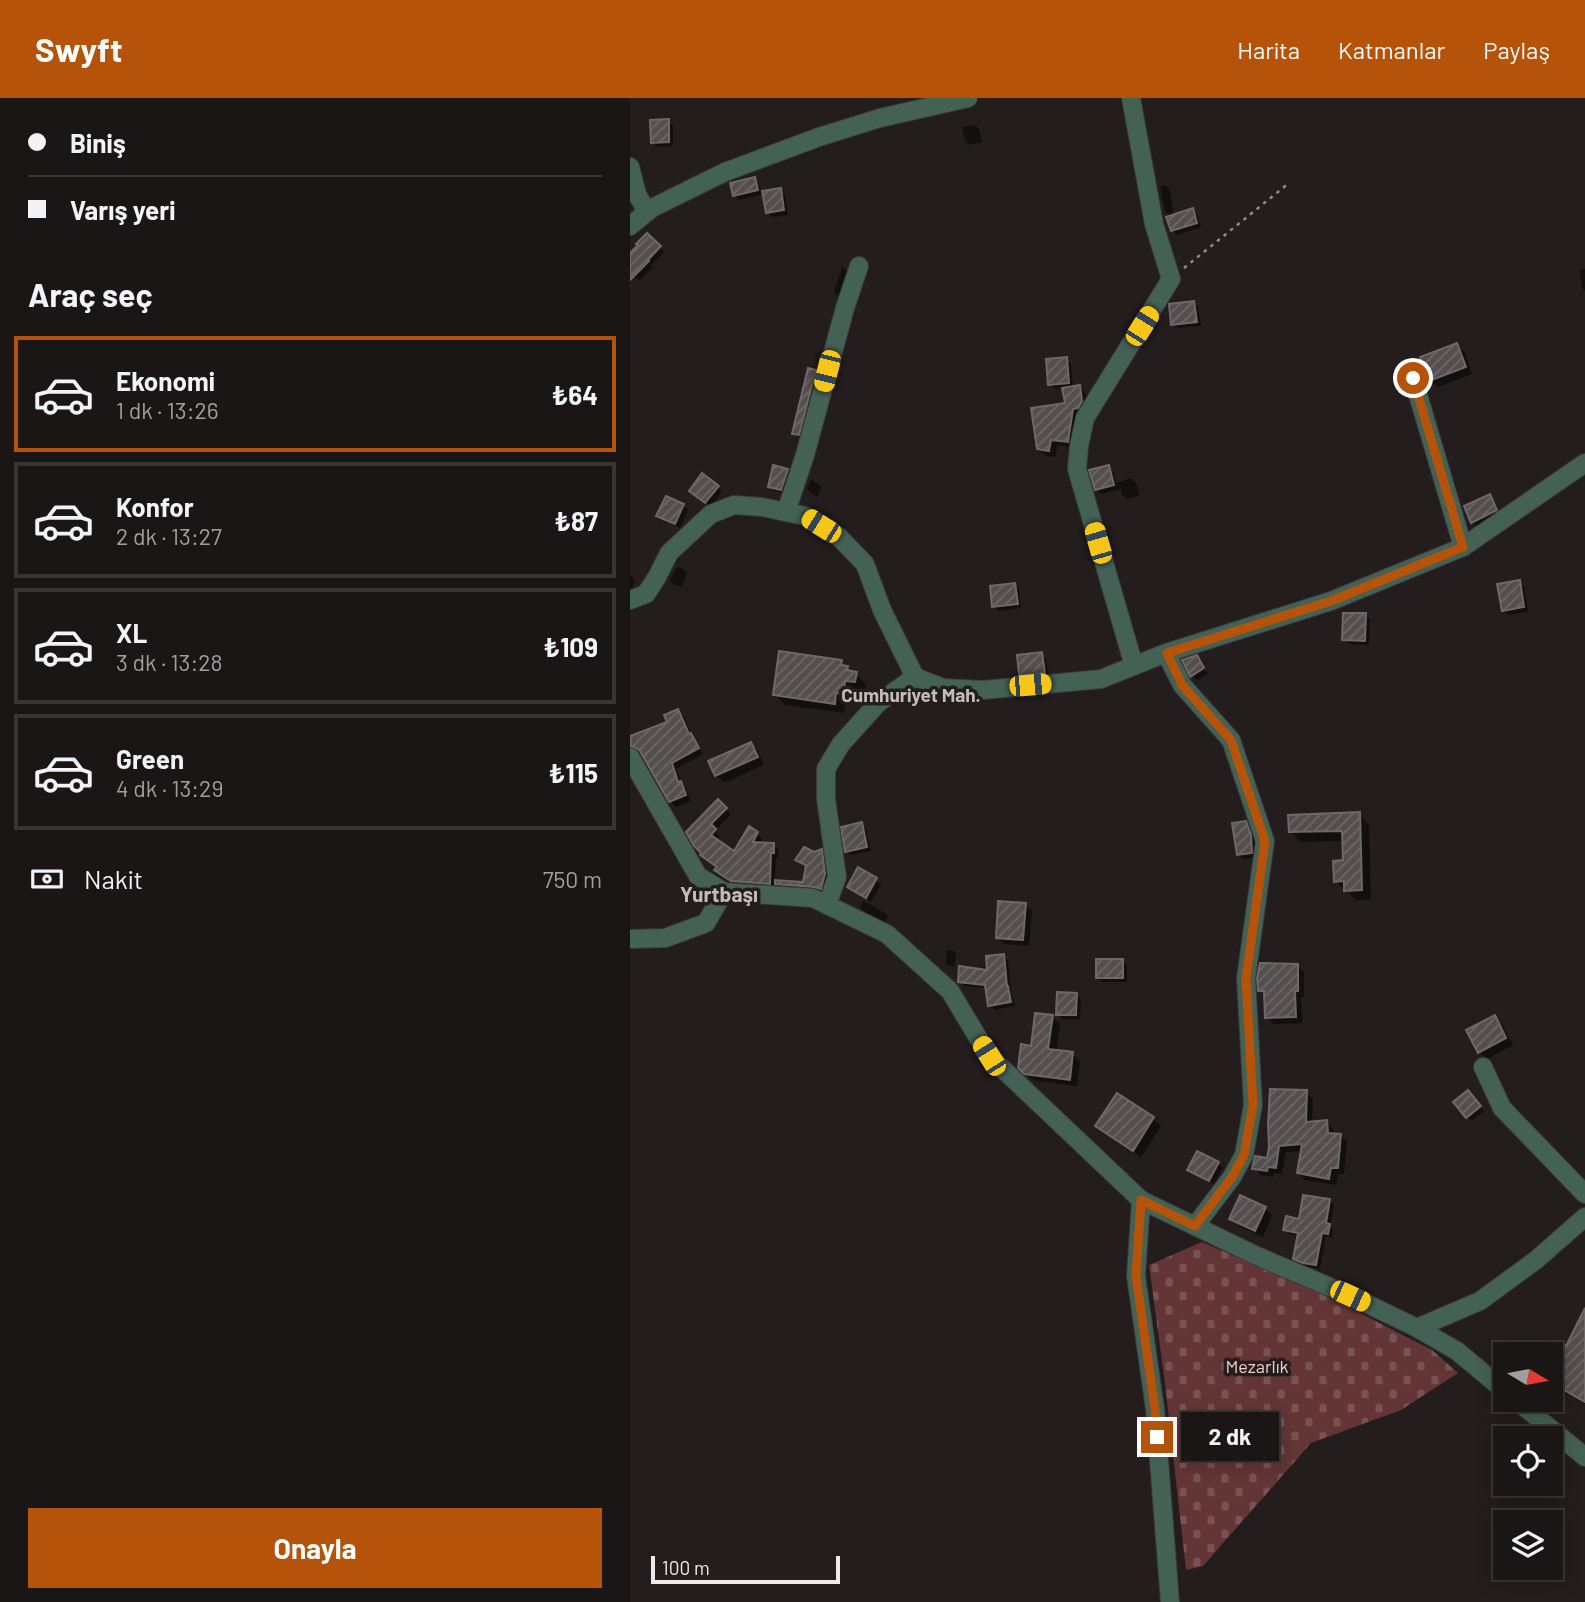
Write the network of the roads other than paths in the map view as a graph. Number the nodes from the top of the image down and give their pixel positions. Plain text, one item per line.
1 (968, 98) edge
2 (1131, 98) edge
3 (630, 167) edge
4 (647, 212) junction
5 (630, 226) edge
6 (859, 266) dead end
7 (1413, 378) dead end
8 (1585, 463) edge
9 (786, 512) junction
10 (1463, 547) junction
11 (630, 600) edge
12 (1167, 653) junction
13 (1134, 666) junction
14 (915, 677) junction
15 (630, 757) edge
16 (724, 892) junction
17 (827, 905) junction
18 (630, 939) edge
19 (1483, 1067) dead end
20 (1585, 1194) edge
21 (1141, 1200) junction
22 (1585, 1217) edge
23 (1195, 1226) junction
24 (1418, 1328) junction
25 (1493, 1381) edge
26 (1531, 1412) edge
27 (1585, 1457) edge
28 (1170, 1602) edge

1 - 4 street
2 - 13 street
3 - 4 street
4 - 5 street
6 - 9 street
7 - 10 street
8 - 10 street
9 - 11 street
9 - 14 street
10 - 12 street
12 - 13 street
12 - 23 street
13 - 14 street
14 - 17 street
15 - 16 street
16 - 17 street
16 - 18 street
17 - 21 street
19 - 20 street
21 - 23 street
21 - 28 street
22 - 24 street
23 - 24 street
24 - 25 street
26 - 27 street

